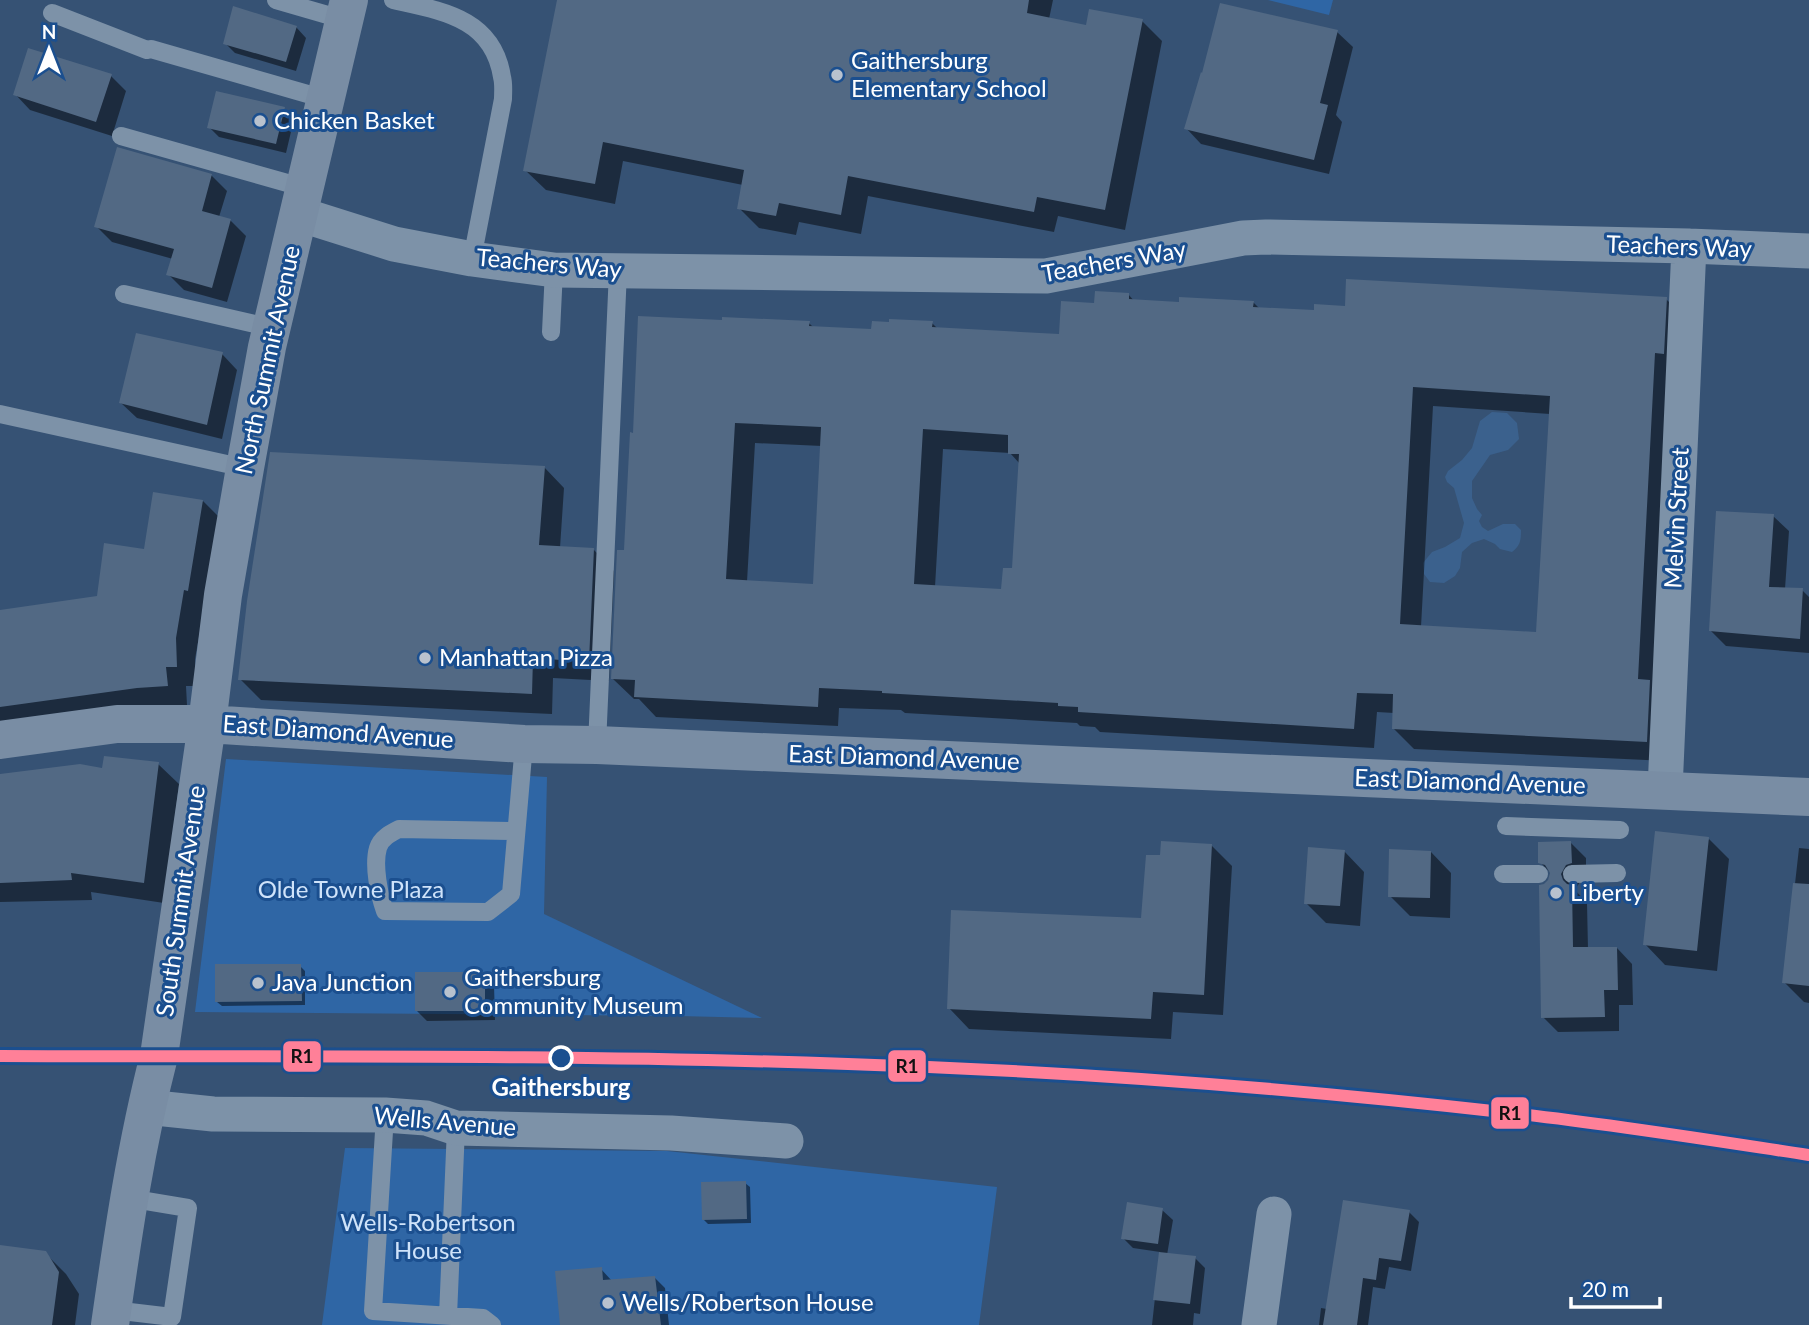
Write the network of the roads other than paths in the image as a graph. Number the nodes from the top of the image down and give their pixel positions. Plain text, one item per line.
1 (276, 0) edge
2 (393, 0) edge
3 (347, 10) edge
4 (52, 13) dead end
5 (325, 99) junction
6 (121, 136) dead end
7 (302, 201) junction
8 (1689, 246) junction
9 (1809, 251) edge
10 (472, 259) junction
11 (554, 270) junction
12 (618, 271) junction
13 (124, 294) dead end
14 (272, 328) junction
15 (551, 332) dead end
16 (0, 414) edge
17 (244, 468) junction
18 (207, 724) junction
19 (0, 740) edge
20 (524, 744) junction
21 (597, 745) junction
22 (1665, 790) junction
23 (1809, 797) edge
24 (1506, 826) dead end
25 (1620, 830) dead end
26 (516, 831) junction
27 (1617, 873) dead end
28 (1503, 874) dead end
29 (1539, 874) dead end
30 (1572, 874) dead end
31 (146, 1107) junction
32 (385, 1115) junction
33 (456, 1128) junction
34 (786, 1141) dead end
35 (128, 1198) junction
36 (1274, 1214) dead end
37 (448, 1316) junction
38 (111, 1317) edge
39 (492, 1325) edge
40 (1259, 1325) edge

1 - 3 lane
2 - 10 lane
3 - 5 street, North Summit Avenue
4 - 5 lane
5 - 7 street, North Summit Avenue
6 - 7 lane
7 - 10 street, Teachers Way
7 - 14 street, North Summit Avenue
8 - 9 street, Teachers Way
8 - 12 street, Teachers Way
8 - 22 street, Melvin Street
10 - 11 street, Teachers Way
11 - 12 street, Teachers Way
11 - 15 lane
12 - 21 lane
13 - 14 lane
14 - 17 street, North Summit Avenue
16 - 17 lane
17 - 18 street, North Summit Avenue
18 - 19 street, East Diamond Avenue
18 - 20 street, East Diamond Avenue
18 - 31 street, South Summit Avenue
20 - 21 street, East Diamond Avenue
20 - 26 lane
21 - 22 street, East Diamond Avenue
22 - 23 street, East Diamond Avenue
24 - 25 lane
26 - 26 lane
27 - 30 lane
28 - 29 lane
31 - 32 street, Wells Avenue
31 - 35 street, South Summit Avenue
32 - 33 street, Wells Avenue
32 - 37 lane
33 - 34 street, Wells Avenue
33 - 37 lane
35 - 38 street, South Summit Avenue
35 - 38 lane
36 - 40 street
37 - 39 lane

